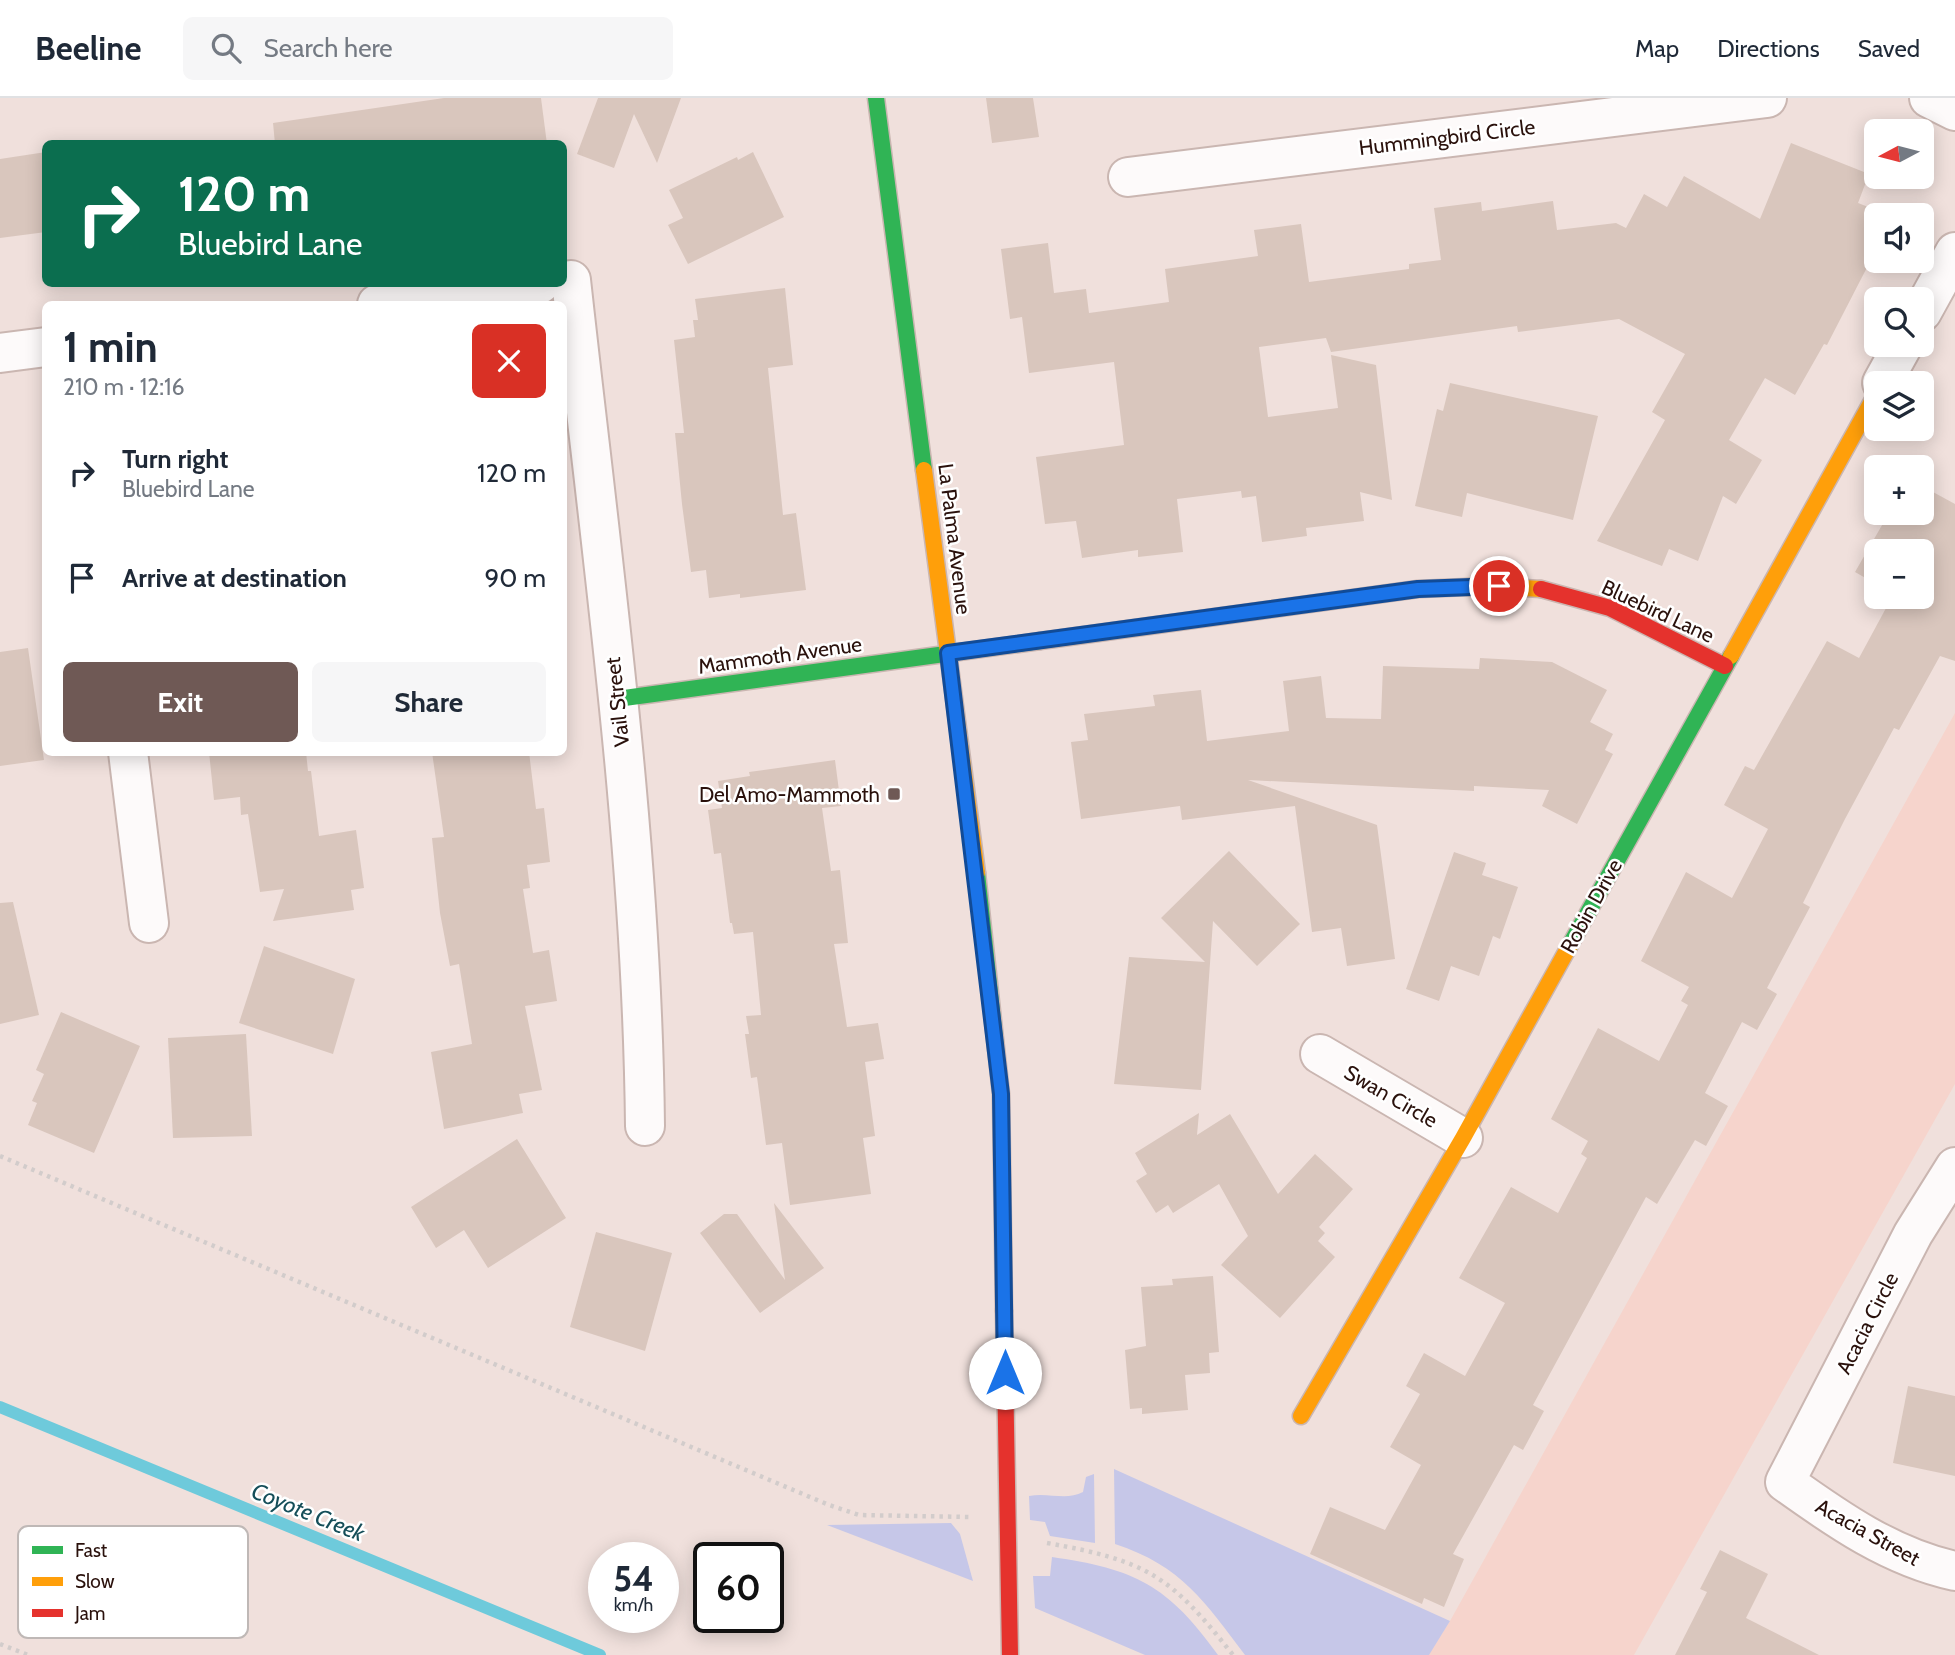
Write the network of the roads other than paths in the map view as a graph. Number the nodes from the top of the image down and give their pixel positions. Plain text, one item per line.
1 (876, 98) edge
2 (1767, 98) edge
3 (1929, 98) edge
4 (1955, 111) edge
5 (1128, 177) dead end
6 (1955, 252) edge
7 (511, 287) edge
8 (1934, 290) edge
9 (401, 301) edge
10 (567, 344) edge
11 (42, 348) edge
12 (0, 353) edge
13 (1864, 416) edge
14 (948, 653) junction
15 (1725, 666) junction
16 (618, 699) junction
17 (128, 756) edge
18 (149, 923) dead end
19 (1320, 1054) dead end
20 (645, 1126) dead end
21 (1463, 1138) junction
22 (1955, 1167) edge
23 (1301, 1416) dead end
24 (1785, 1482) joint
25 (1955, 1571) edge
26 (1010, 1655) edge

1 - 14 street, La Palma Avenue
2 - 5 street, Hummingbird Circle
3 - 4 street
6 - 8 street
7 - 9 street
10 - 16 street, Vail Street
11 - 12 street
13 - 15 street, Robin Drive
14 - 15 street, Bluebird Lane
14 - 16 street, Mammoth Avenue
14 - 26 street, La Palma Avenue
15 - 21 street, Robin Drive
16 - 20 street, Vail Street
17 - 18 street
19 - 21 street, Swan Circle
21 - 23 street, Robin Drive
22 - 24 street, Acacia Circle
24 - 25 street, Acacia Street

